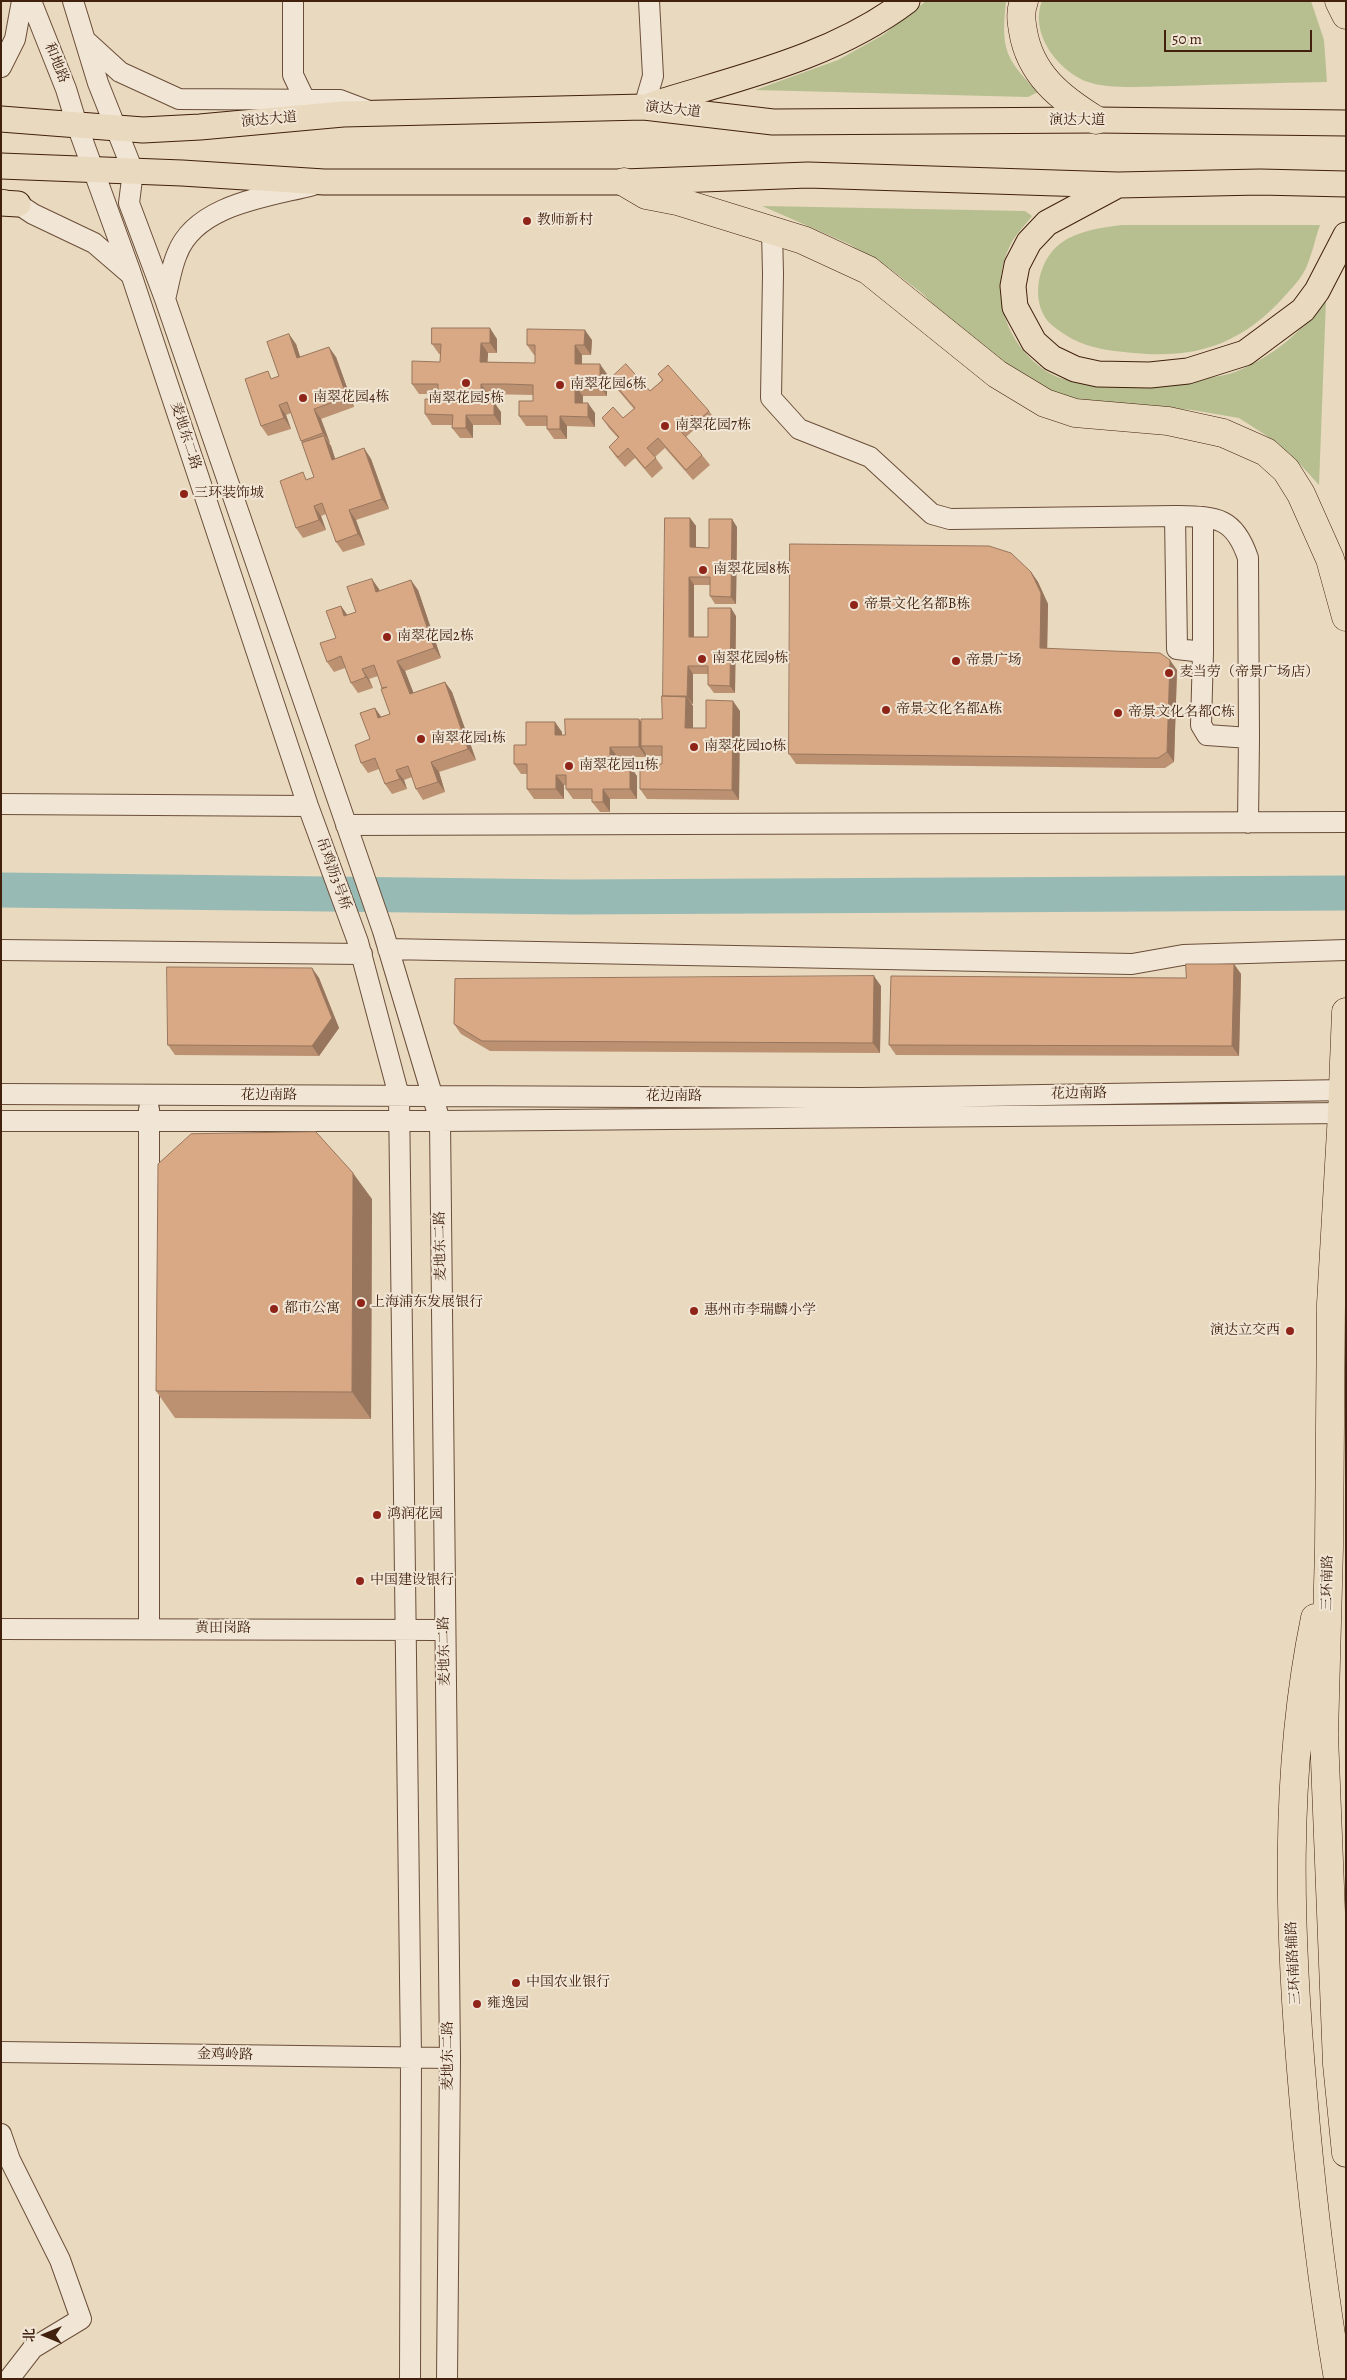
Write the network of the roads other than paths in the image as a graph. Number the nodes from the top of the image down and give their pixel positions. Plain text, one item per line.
1 (22, 1) edge
2 (31, 1) edge
3 (73, 1) edge
4 (293, 1) edge
5 (649, 1) edge
6 (907, 1) edge
7 (1024, 1) edge
8 (1339, 1) edge
9 (1346, 15) edge
10 (86, 41) junction
11 (1, 66) edge
12 (305, 100) junction
13 (644, 107) junction
14 (376, 114) junction
15 (1, 119) edge
16 (1096, 120) junction
17 (1346, 123) edge
18 (77, 125) junction
19 (117, 128) junction
20 (1, 166) edge
21 (94, 168) junction
22 (133, 171) junction
23 (324, 182) junction
24 (624, 182) junction
25 (1346, 184) edge
26 (1118, 185) junction
27 (7, 202) edge
28 (772, 230) junction
29 (1346, 235) edge
30 (131, 275) junction
31 (165, 299) junction
32 (1175, 516) junction
33 (1203, 517) junction
34 (1346, 617) edge
35 (1202, 652) junction
36 (1249, 738) junction
37 (337, 799) joint
38 (1, 804) edge
39 (308, 806) junction
40 (1346, 822) edge
41 (1248, 823) junction
42 (346, 825) junction
43 (385, 940) junction
44 (360, 948) junction
45 (1, 950) edge
46 (1346, 950) edge
47 (1346, 1012) edge
48 (1, 1094) edge
49 (149, 1095) junction
50 (399, 1096) junction
51 (432, 1096) junction
52 (1344, 1101) edge
53 (150, 1120) junction
54 (1, 1121) edge
55 (401, 1121) junction
56 (440, 1121) junction
57 (1329, 1548) junction
58 (1, 1629) edge
59 (149, 1629) junction
60 (407, 1629) junction
61 (445, 1630) junction
62 (1, 2052) edge
63 (411, 2057) junction
64 (450, 2058) junction
65 (1, 2134) edge
66 (1346, 2153) edge
67 (9, 2379) edge
68 (410, 2379) edge
69 (447, 2379) edge
70 (1338, 2379) edge

1 - 11 street
2 - 18 street, 和地路
3 - 10 street
4 - 12 street
5 - 13 street
6 - 13 main road
7 - 16 highway
8 - 9 highway
10 - 12 street
10 - 19 street
12 - 14 street
13 - 14 main road, 演达大道
13 - 16 main road, 演达大道
14 - 19 main road, 演达大道
15 - 18 main road, 演达大道
16 - 17 main road, 演达大道
18 - 19 main road, 演达大道
18 - 21 street, 麦地东二路
19 - 22 street
20 - 21 main road
21 - 22 main road
21 - 30 street, 麦地东二路
22 - 23 main road
22 - 31 street, 麦地东二路
23 - 24 main road
23 - 31 street
24 - 26 main road
24 - 28 highway
25 - 26 main road
26 - 29 main road
27 - 30 street
28 - 32 street
28 - 34 highway
30 - 39 street, 麦地东二路
31 - 37 street, 麦地东二路
32 - 33 street
32 - 35 street
33 - 35 street
33 - 36 street
35 - 36 street
36 - 41 street
37 - 42 street, 吊鸡沥3号桥
38 - 39 street
39 - 44 street, 吊鸡沥3号桥
40 - 41 street
41 - 42 street
42 - 43 street, 吊鸡沥3号桥
43 - 46 street
43 - 51 street, 麦地东二路
44 - 45 street
44 - 50 street
47 - 52 highway, 三环南路
48 - 49 street, 花边南路
49 - 50 street, 花边南路
49 - 53 street
50 - 51 street, 花边南路
50 - 55 street
51 - 52 street, 花边南路
51 - 56 street, 麦地东二路
52 - 56 street, 花边南路
52 - 57 highway, 三环南路
53 - 54 street, 花边南路
53 - 55 street, 花边南路
53 - 59 street
55 - 56 street, 花边南路
55 - 60 street
56 - 61 street, 麦地东二路
57 - 66 highway, 三环南路
57 - 70 highway, 三环南路辅路
58 - 59 street, 黄田岗路
59 - 60 street, 黄田岗路
60 - 61 street, 黄田岗路
60 - 63 street
61 - 64 street, 麦地东二路
62 - 63 street, 金鸡岭路
63 - 64 street, 金鸡岭路
63 - 68 street
64 - 69 street, 麦地东二路
65 - 67 street

